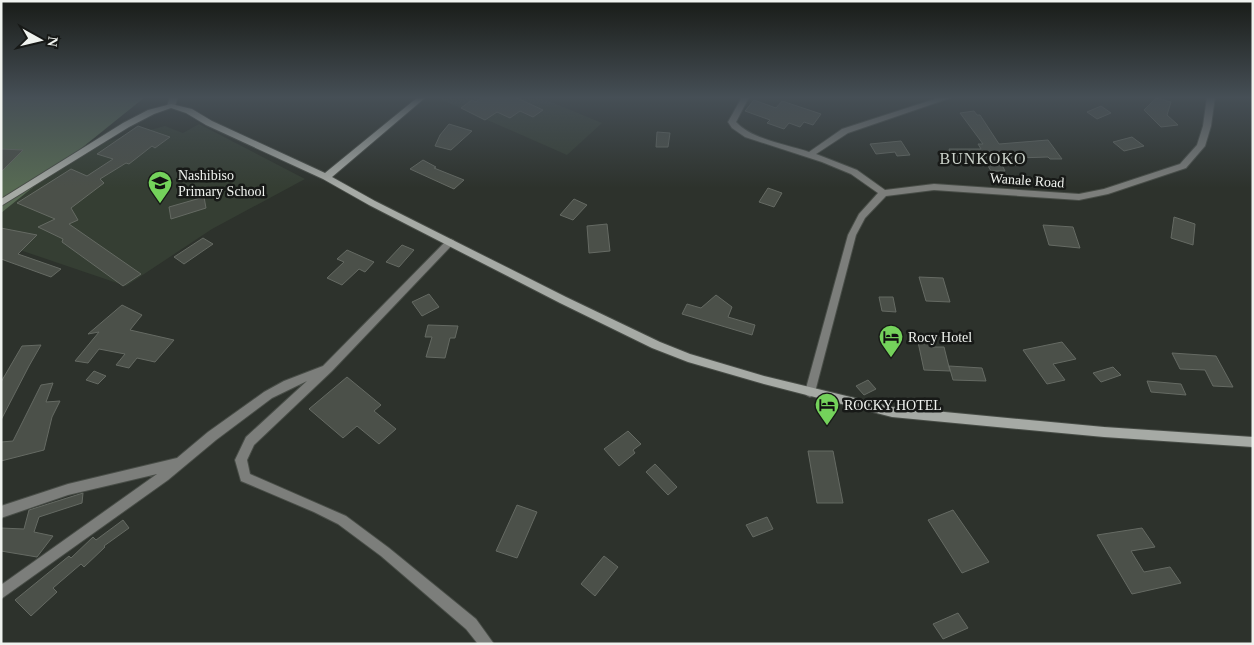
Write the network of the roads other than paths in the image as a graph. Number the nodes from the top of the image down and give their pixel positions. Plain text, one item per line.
1 (123, 127) edge
2 (218, 127) edge
3 (387, 127) edge
4 (737, 127) edge
5 (857, 127) edge
6 (1207, 127) edge
7 (810, 156) junction
8 (326, 177) junction
9 (883, 193) junction
10 (1, 203) edge
11 (450, 242) junction
12 (328, 368) junction
13 (810, 392) junction
14 (1253, 442) edge
15 (184, 460) junction
16 (1, 512) edge
17 (1, 593) edge
18 (487, 644) edge

1 - 10 street
2 - 8 street
3 - 8 street
4 - 7 street
5 - 7 street
6 - 9 street, Wanale Road
7 - 9 street
8 - 11 street
9 - 13 street
11 - 12 street
11 - 13 street
12 - 15 street
12 - 18 street
13 - 14 street
15 - 16 street
15 - 17 street

